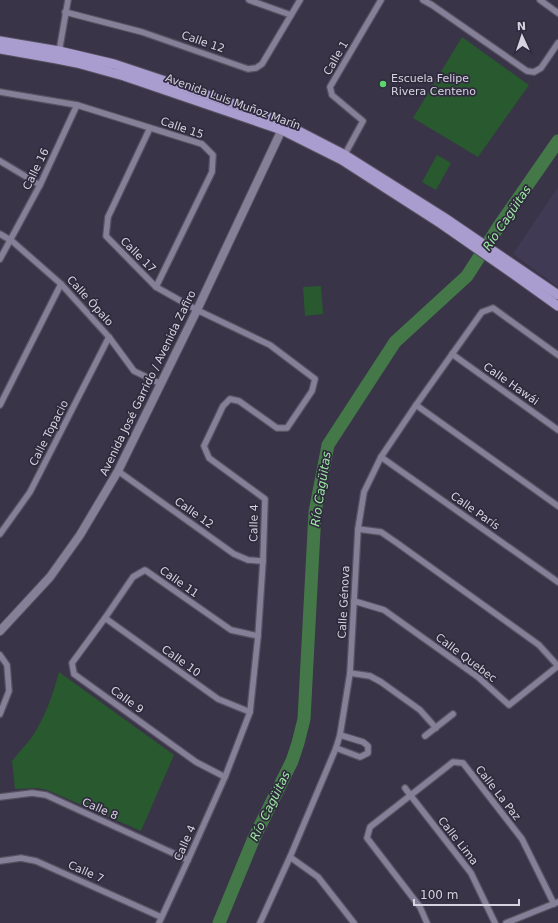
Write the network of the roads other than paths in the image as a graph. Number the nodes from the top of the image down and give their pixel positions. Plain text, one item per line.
1 (68, 0) edge
2 (249, 0) edge
3 (300, 0) edge
4 (381, 0) edge
5 (423, 0) edge
6 (540, 0) edge
7 (65, 12) junction
8 (558, 13) edge
9 (291, 15) junction
10 (0, 41) edge
11 (558, 44) edge
12 (0, 49) edge
13 (58, 55) junction
14 (0, 92) edge
15 (77, 105) junction
16 (283, 127) junction
17 (150, 128) junction
18 (344, 157) junction
19 (0, 161) edge
20 (40, 185) junction
21 (0, 234) edge
22 (10, 240) junction
23 (0, 259) edge
24 (512, 268) junction
25 (61, 284) junction
26 (156, 287) junction
27 (558, 296) edge
28 (558, 306) edge
29 (197, 310) junction
30 (109, 337) junction
31 (452, 354) junction
32 (558, 354) edge
33 (161, 384) junction
34 (0, 405) edge
35 (416, 405) junction
36 (558, 430) edge
37 (380, 457) junction
38 (118, 471) junction
39 (558, 506) edge
40 (358, 529) junction
41 (0, 534) edge
42 (263, 561) junction
43 (558, 582) edge
44 (354, 601) junction
45 (105, 618) junction
46 (0, 631) edge
47 (258, 636) junction
48 (0, 655) edge
49 (558, 666) edge
50 (350, 673) junction
51 (250, 712) junction
52 (0, 714) edge
53 (453, 714) dead end
54 (436, 728) junction
55 (340, 734) junction
56 (425, 736) dead end
57 (336, 748) junction
58 (225, 777) junction
59 (405, 788) dead end
60 (410, 796) junction
61 (0, 797) edge
62 (290, 857) junction
63 (188, 860) junction
64 (0, 861) edge
65 (556, 903) edge
66 (160, 920) edge
67 (260, 923) edge
68 (354, 923) edge
69 (427, 923) edge
70 (495, 923) edge
71 (506, 923) edge

1 - 7 street
2 - 9 street
3 - 9 street, Calle 12
4 - 18 street, Calle 1
5 - 11 street
6 - 8 street
7 - 9 street, Calle 12
7 - 13 street
10 - 13 main road, Avenida Luis Muñoz Marín
12 - 13 main road, Avenida Luis Muñoz Marín
13 - 16 main road, Avenida Luis Muñoz Marín
14 - 15 street, Calle 15
15 - 17 street, Calle 15
15 - 20 street, Calle 16
16 - 18 main road, Avenida Luis Muñoz Marín
16 - 29 street, Avenida José Garrido / Avenida Zafiro
17 - 26 street, Calle 17
17 - 26 street, Calle 15
18 - 24 main road, Avenida Luis Muñoz Marín
19 - 20 street
20 - 22 street, Calle 16
21 - 22 street, Calle Ópalo
22 - 23 street, Calle 16
22 - 25 street, Calle Ópalo
24 - 27 main road, Avenida Luis Muñoz Marín
24 - 28 main road, Avenida Luis Muñoz Marín
25 - 30 street, Calle Ópalo
25 - 34 street
26 - 29 street, Calle 17
29 - 33 street, Avenida José Garrido / Avenida Zafiro
29 - 42 street, Calle 4
30 - 33 street, Calle Ópalo
30 - 41 street, Calle Topacio
31 - 32 street, Calle Génova
31 - 35 street, Calle Génova
31 - 36 street, Calle Hawái
33 - 38 street, Avenida José Garrido / Avenida Zafiro
35 - 37 street, Calle Génova
35 - 39 street
37 - 40 street, Calle Génova
37 - 43 street, Calle París
38 - 42 street, Calle 12
38 - 46 street, Avenida José Garrido / Avenida Zafiro
40 - 44 street, Calle Génova
40 - 49 street, Calle Quebec
42 - 47 street, Calle 4
44 - 49 street, Calle Quebec
44 - 50 street, Calle Génova
45 - 47 street, Calle 11
45 - 51 street, Calle 10
45 - 58 street, Calle 9
47 - 51 street, Calle 4
48 - 52 street
50 - 54 street
50 - 55 street, Calle Génova
51 - 58 street, Calle 4
53 - 54 street
54 - 56 street
55 - 57 street, Calle Génova
55 - 57 street
57 - 62 street, Calle Génova
58 - 63 street, Calle 4
59 - 60 street, Calle Lima
60 - 65 street, Calle La Paz
60 - 69 street, Calle La Paz
60 - 70 street, Calle Lima
61 - 63 street, Calle 8
62 - 67 street, Calle Génova
62 - 68 street
63 - 66 street, Calle 4
64 - 66 street, Calle 7
65 - 71 street

